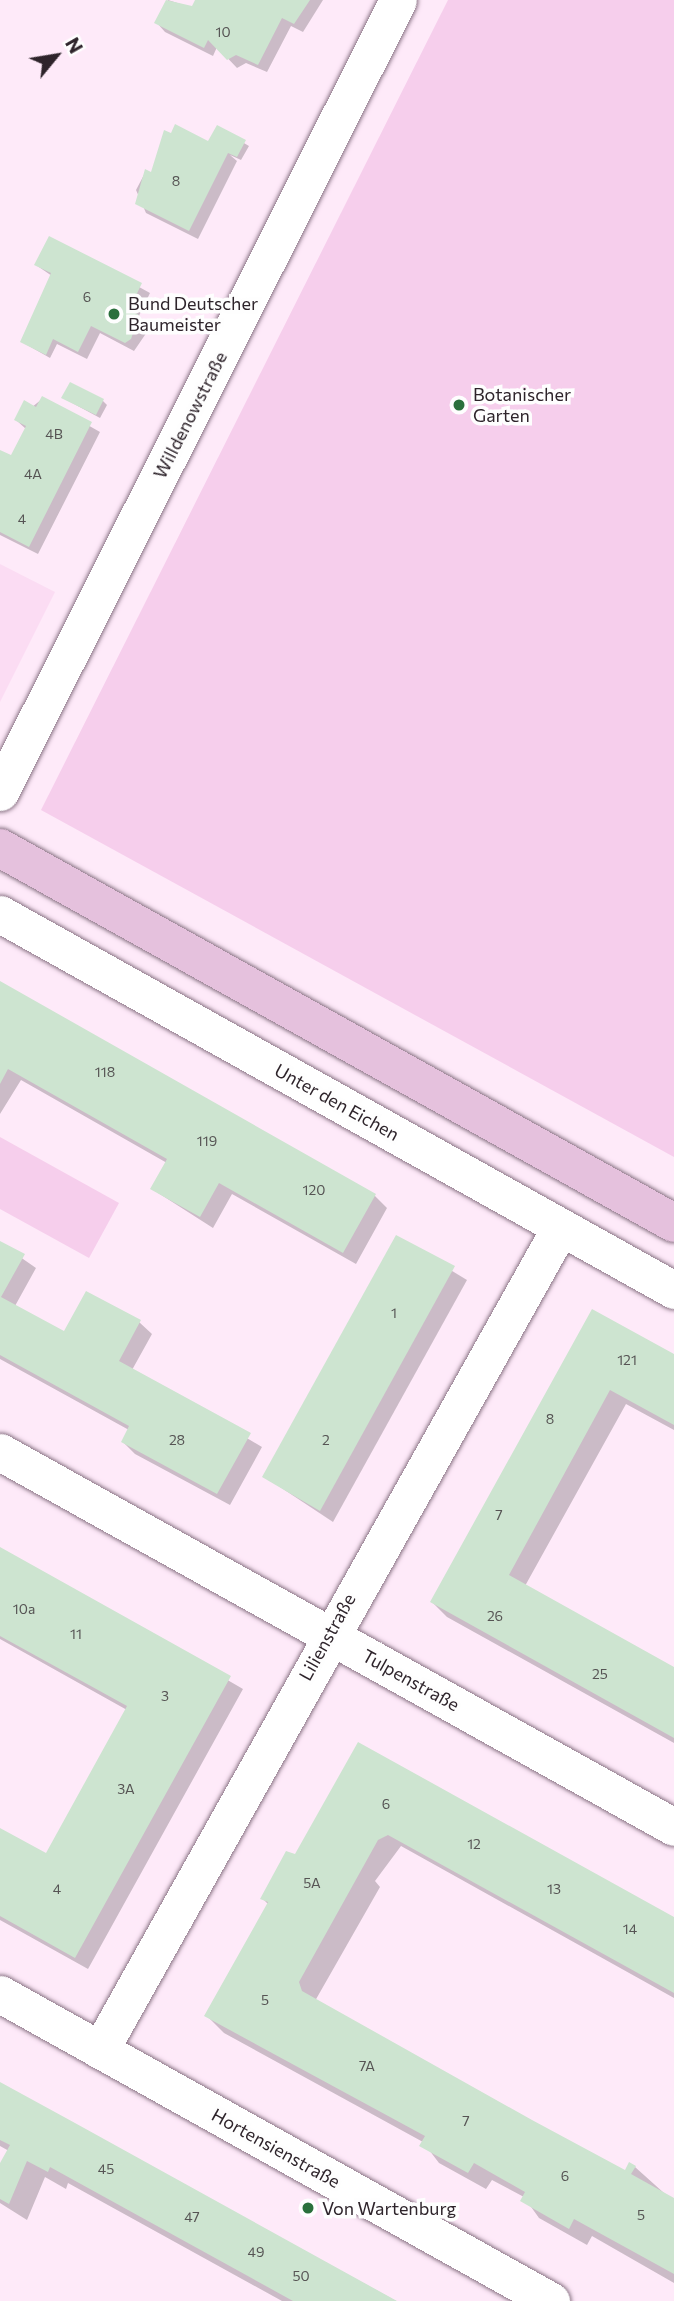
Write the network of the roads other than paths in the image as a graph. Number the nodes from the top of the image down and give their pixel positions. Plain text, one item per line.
1 (398, 0) edge
2 (0, 792) edge
3 (3, 851) edge
4 (0, 914) edge
5 (674, 1223) edge
6 (560, 1228) junction
7 (674, 1290) edge
8 (0, 1452) edge
9 (328, 1634) junction
10 (674, 1827) edge
11 (0, 1994) edge
12 (100, 2050) junction
13 (551, 2301) edge

1 - 2 street, Willdenowstraße
3 - 5 main road
4 - 6 street, Unter den Eichen
6 - 7 street, Unter den Eichen
6 - 9 street, Lilienstraße
8 - 9 street, Tulpenstraße
9 - 10 street, Tulpenstraße
9 - 12 street, Lilienstraße
11 - 12 street, Hortensienstraße
12 - 13 street, Hortensienstraße

